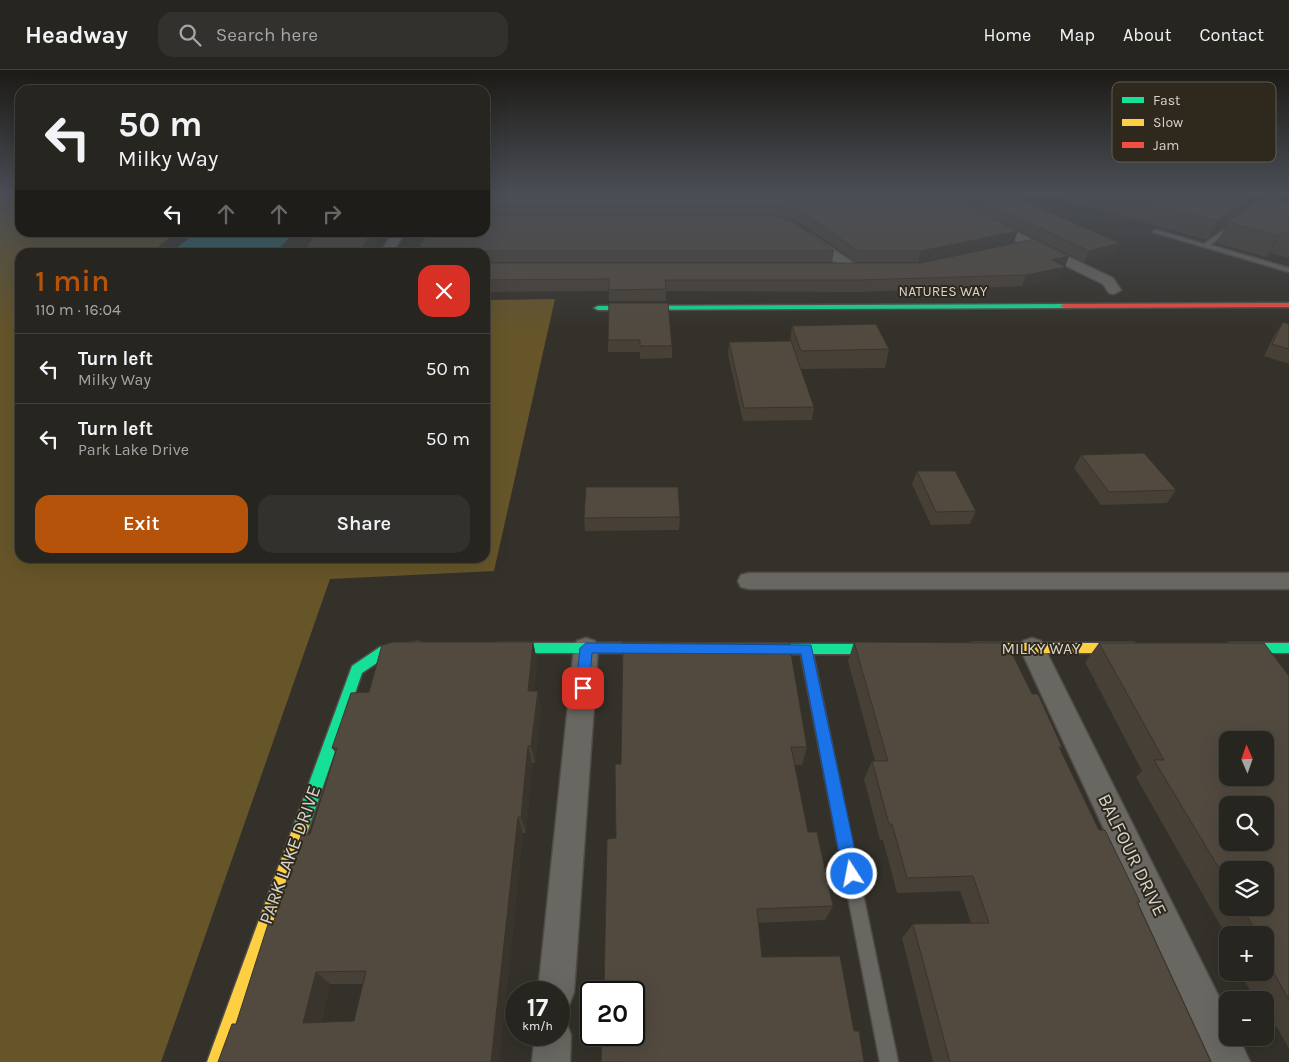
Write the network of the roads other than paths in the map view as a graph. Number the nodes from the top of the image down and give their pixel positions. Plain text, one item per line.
1 (814, 240) edge
2 (1025, 240) edge
3 (1185, 240) edge
4 (1213, 240) edge
5 (1033, 244) junction
6 (1205, 246) junction
7 (1007, 250) edge
8 (832, 268) edge
9 (1289, 270) edge
10 (1114, 290) dead end
11 (1289, 304) edge
12 (598, 308) dead end
13 (749, 581) dead end
14 (1289, 581) edge
15 (430, 647) edge
16 (488, 648) edge
17 (586, 648) junction
18 (672, 648) edge
19 (739, 648) edge
20 (963, 648) edge
21 (1032, 648) junction
22 (1149, 648) edge
23 (1218, 648) edge
24 (1258, 648) junction
25 (1289, 648) edge
26 (806, 649) junction
27 (904, 649) edge
28 (1268, 662) edge
29 (557, 981) edge
30 (552, 1046) edge
31 (216, 1062) edge
32 (551, 1062) edge
33 (889, 1062) edge
34 (1231, 1062) edge

1 - 8 street
2 - 5 street
3 - 6 lane
4 - 6 lane
5 - 7 street
5 - 10 street
6 - 9 lane
11 - 12 street, NATURES WAY
13 - 14 street
15 - 31 street, PARK LAKE DRIVE
16 - 17 street
17 - 18 street
17 - 29 street
19 - 26 street
20 - 21 street, MILKY WAY
21 - 22 street, MILKY WAY
21 - 34 street, BALFOUR DRIVE
23 - 24 street
24 - 25 street
24 - 28 lane
26 - 27 street
26 - 33 lane
30 - 32 street

